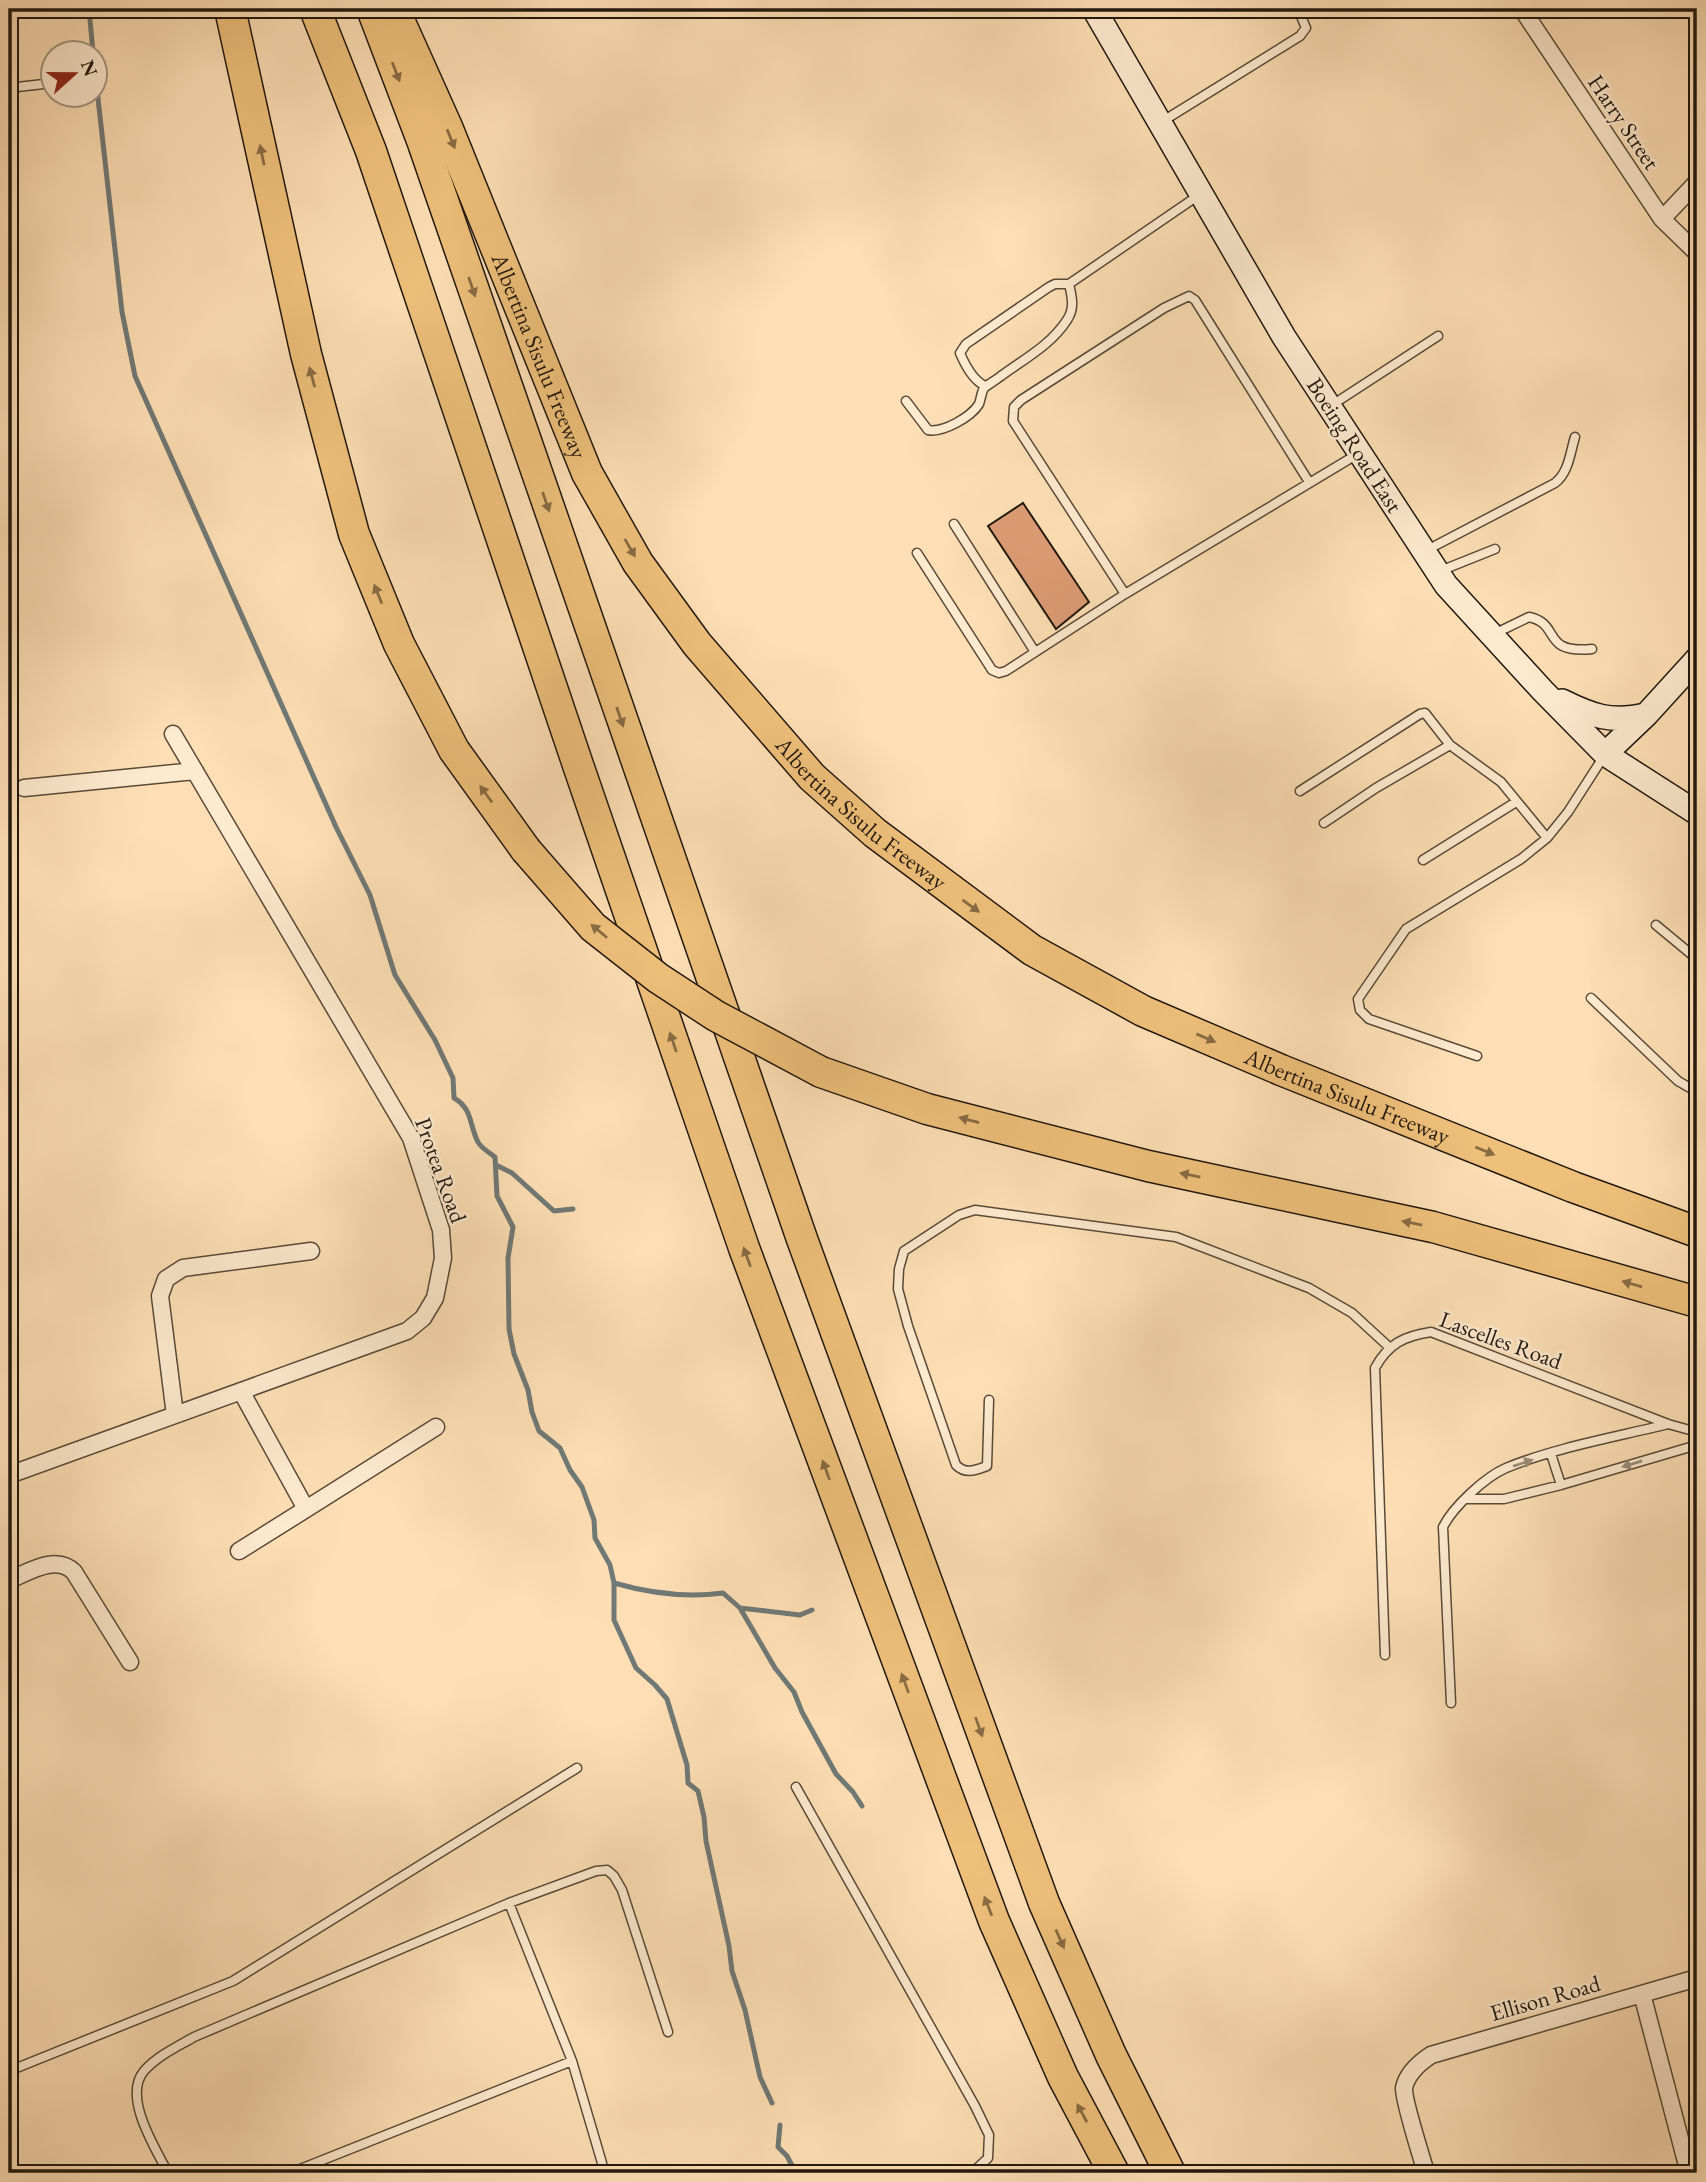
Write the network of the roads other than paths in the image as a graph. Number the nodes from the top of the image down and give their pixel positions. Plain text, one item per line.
1 (230, 9) edge
2 (315, 9) edge
3 (372, 9) edge
4 (394, 9) edge
5 (1094, 9) edge
6 (1298, 9) edge
7 (1522, 9) edge
8 (38, 85) edge
9 (9, 88) edge
10 (1160, 122) junction
11 (1697, 182) edge
12 (1201, 194) junction
13 (1662, 219) junction
14 (1697, 253) edge
15 (1069, 284) junction
16 (1438, 336) dead end
17 (985, 386) junction
18 (906, 401) dead end
19 (1329, 406) junction
20 (1574, 437) dead end
21 (1359, 453) junction
22 (1309, 482) junction
23 (954, 524) dead end
24 (1495, 549) dead end
25 (1424, 551) junction
26 (917, 554) dead end
27 (1437, 572) junction
28 (1125, 594) junction
29 (1492, 635) junction
30 (1592, 649) dead end
31 (1035, 652) junction
32 (1697, 659) edge
33 (1543, 691) junction
34 (1646, 715) junction
35 (173, 734) dead end
36 (1450, 745) junction
37 (1605, 754) junction
38 (195, 771) junction
39 (24, 788) dead end
40 (1300, 791) dead end
41 (1516, 802) junction
42 (1697, 813) edge
43 (1324, 823) dead end
44 (1547, 838) junction
45 (1423, 860) dead end
46 (1656, 925) dead end
47 (1697, 959) edge
48 (1591, 998) dead end
49 (1477, 1056) dead end
50 (1697, 1092) edge
51 (1697, 1232) edge
52 (311, 1251) dead end
53 (1697, 1302) edge
54 (1389, 1347) junction
55 (241, 1391) junction
56 (989, 1401) dead end
57 (174, 1415) junction
58 (1668, 1424) junction
59 (436, 1427) dead end
60 (1697, 1432) edge
61 (1697, 1445) edge
62 (1551, 1454) junction
63 (9, 1475) edge
64 (1561, 1485) junction
65 (1467, 1499) junction
66 (306, 1509) junction
67 (239, 1551) dead end
68 (9, 1580) edge
69 (1385, 1655) dead end
70 (130, 1662) dead end
71 (1451, 1703) dead end
72 (578, 1768) dead end
73 (796, 1787) dead end
74 (509, 1903) junction
75 (1697, 1978) edge
76 (1642, 1994) junction
77 (668, 2032) dead end
78 (572, 2062) junction
79 (9, 2071) edge
80 (603, 2163) dead end
81 (168, 2173) edge
82 (290, 2173) edge
83 (972, 2173) edge
84 (1114, 2173) edge
85 (1170, 2173) edge
86 (1426, 2173) edge
87 (1689, 2173) edge

53 -> 1 highway, bridge
84 -> 2 highway
3 -> 85 highway
4 -> 51 highway, Albertina Sisulu Freeway
5 - 10 main road, Boeing Road East
6 - 10 lane
7 - 13 street, Harry Street
8 - 9 lane
10 - 12 main road, Boeing Road East
11 - 13 street
12 - 15 lane
12 - 19 main road, Boeing Road East
13 - 14 street, Harry Street
15 - 17 lane
15 - 17 lane
16 - 19 lane
17 - 18 lane
19 - 21 main road, Boeing Road East
20 - 25 lane
21 - 22 lane
21 - 25 main road, Boeing Road East
22 - 28 lane
22 - 28 lane
23 - 31 lane
24 - 27 lane
25 - 27 main road, Boeing Road East
26 - 31 lane
27 - 29 main road, Boeing Road East
28 - 31 lane
29 - 30 lane
29 - 33 main road, Boeing Road East
32 - 34 main road
33 - 34 main road
33 - 37 main road, Boeing Road East
34 - 37 main road
35 - 38 street, Protea Road
36 - 40 lane
36 - 41 lane
36 - 43 lane
37 - 42 main road, Boeing Road East
37 - 44 lane
38 - 39 street
38 - 55 street, Protea Road
41 - 44 lane
41 - 45 lane
44 - 49 lane
46 - 47 lane
48 - 50 lane
52 - 57 street
54 - 56 lane
54 - 58 lane, Lascelles Road
54 - 69 lane
55 - 57 street, Protea Road
55 - 66 street
57 - 63 street, Protea Road
58 - 60 lane, Lascelles Road
58 - 62 lane
59 - 66 street
61 -> 64 lane
62 - 64 lane
65 -> 62 lane
64 - 65 lane
65 - 71 lane
66 - 67 street
68 - 70 street
72 - 79 lane
73 - 83 lane
74 - 77 lane
74 - 78 lane
74 - 81 lane
75 - 76 street, Ellison Road
76 - 86 street, Ellison Road
76 - 87 street
78 - 80 lane
78 - 82 lane

